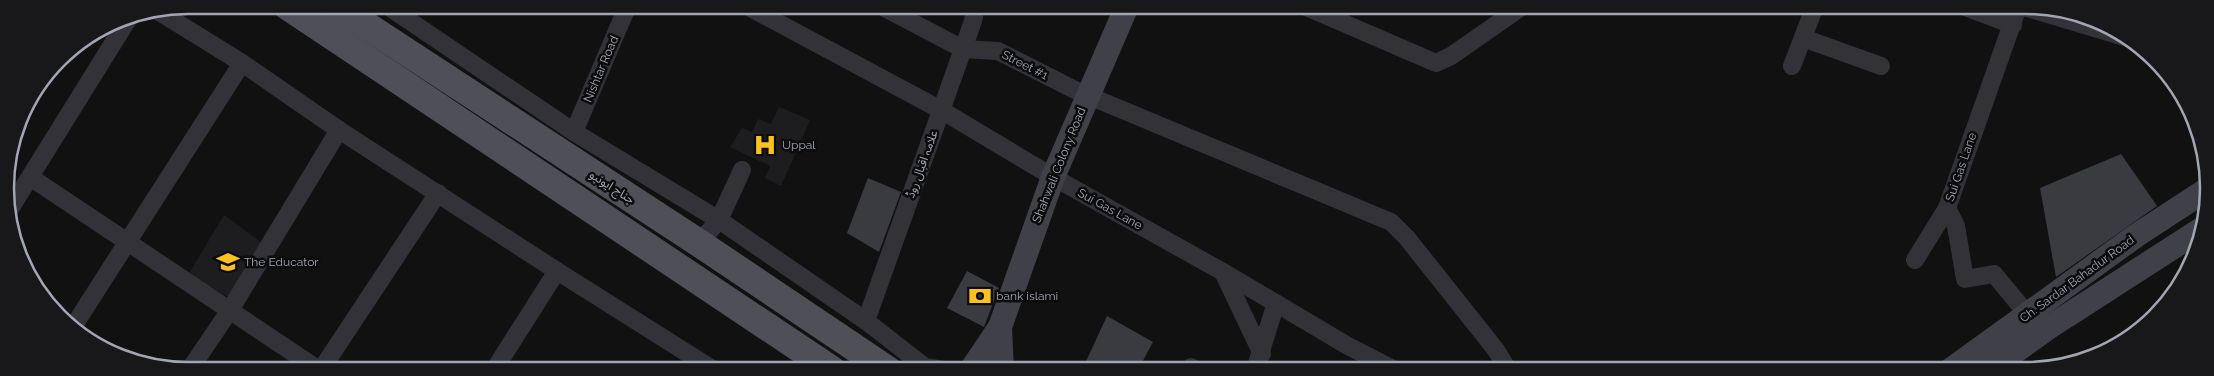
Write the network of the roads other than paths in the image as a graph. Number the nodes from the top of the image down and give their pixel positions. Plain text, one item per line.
1 (299, 14) edge
2 (349, 14) edge
3 (399, 14) edge
4 (624, 14) edge
5 (760, 14) edge
6 (896, 14) edge
7 (974, 14) edge
8 (1123, 14) edge
9 (1323, 14) edge
10 (1511, 14) edge
11 (1812, 14) edge
12 (1984, 14) edge
13 (2016, 14) edge
14 (165, 16) edge
15 (2013, 25) junction
16 (123, 27) edge
17 (426, 32) junction
18 (1803, 38) junction
19 (963, 48) junction
20 (412, 56) junction
21 (242, 64) junction
22 (1792, 66) dead end
23 (1881, 66) dead end
24 (1087, 95) junction
25 (941, 110) junction
26 (339, 130) junction
27 (574, 132) junction
28 (742, 170) dead end
29 (30, 177) junction
30 (1052, 177) junction
31 (438, 193) junction
32 (2200, 194) edge
33 (14, 202) edge
34 (1947, 208) junction
35 (719, 220) junction
36 (2194, 234) edge
37 (129, 243) junction
38 (699, 243) junction
39 (1915, 260) dead end
40 (557, 272) junction
41 (1223, 272) junction
42 (1276, 303) junction
43 (230, 310) junction
44 (2028, 315) junction
45 (866, 321) junction
46 (77, 322) edge
47 (1000, 327) junction
48 (195, 362) edge
49 (308, 362) edge
50 (325, 362) edge
51 (499, 362) edge
52 (701, 362) edge
53 (820, 362) edge
54 (876, 362) edge
55 (919, 362) edge
56 (976, 362) edge
57 (1002, 362) edge
58 (1259, 362) edge
59 (1379, 362) edge
60 (1503, 362) edge
61 (1960, 362) edge
62 (1999, 362) edge

1 - 53 main road
2 - 20 main road, جناح ایونیو
3 - 17 street
4 - 27 street, Nishtar Road
5 - 25 street, Sui Gas Lane
6 - 19 street, Street #1
7 - 19 street, علامہ اقبال روڈ
8 - 24 main road, Shahwali Colony Road
9 - 10 street
11 - 18 street
12 - 15 street
13 - 15 street, Sui Gas Lane
14 - 21 street
15 - 34 street, Sui Gas Lane
16 - 29 street
17 - 20 street
17 - 27 street
18 - 22 street
18 - 23 street
19 - 24 street, Street #1
19 - 25 street, علامہ اقبال روڈ
20 - 38 main road, جناح ایونیو
21 - 26 street
21 - 37 street
24 - 30 main road, Shahwali Colony Road
24 - 60 street, Street #1
25 - 30 street, Sui Gas Lane
25 - 45 street, علامہ اقبال روڈ
26 - 31 street
26 - 43 street
27 - 35 street
28 - 35 street
29 - 33 street
29 - 37 street
30 - 41 street, Sui Gas Lane
30 - 47 main road, Shahwali Colony Road
31 - 40 street
31 - 50 street
32 - 44 main road, Ch. Sardar Bahadur Road
34 - 39 street
34 - 44 street, Sui Gas Lane
35 - 38 street
35 - 45 street
36 - 62 main road, Ch. Sardar Bahadur Road
37 - 43 street
37 - 46 street
38 - 54 main road, جناح ایونیو
40 - 51 street
40 - 52 street
41 - 42 street, Sui Gas Lane
41 - 58 street
42 - 58 street
42 - 59 street, Sui Gas Lane
43 - 48 street
43 - 49 street
44 - 61 main road, Ch. Sardar Bahadur Road
45 - 55 street
47 - 56 main road, Shahwali Colony Road
47 - 57 main road, Shahwali Colony Road

